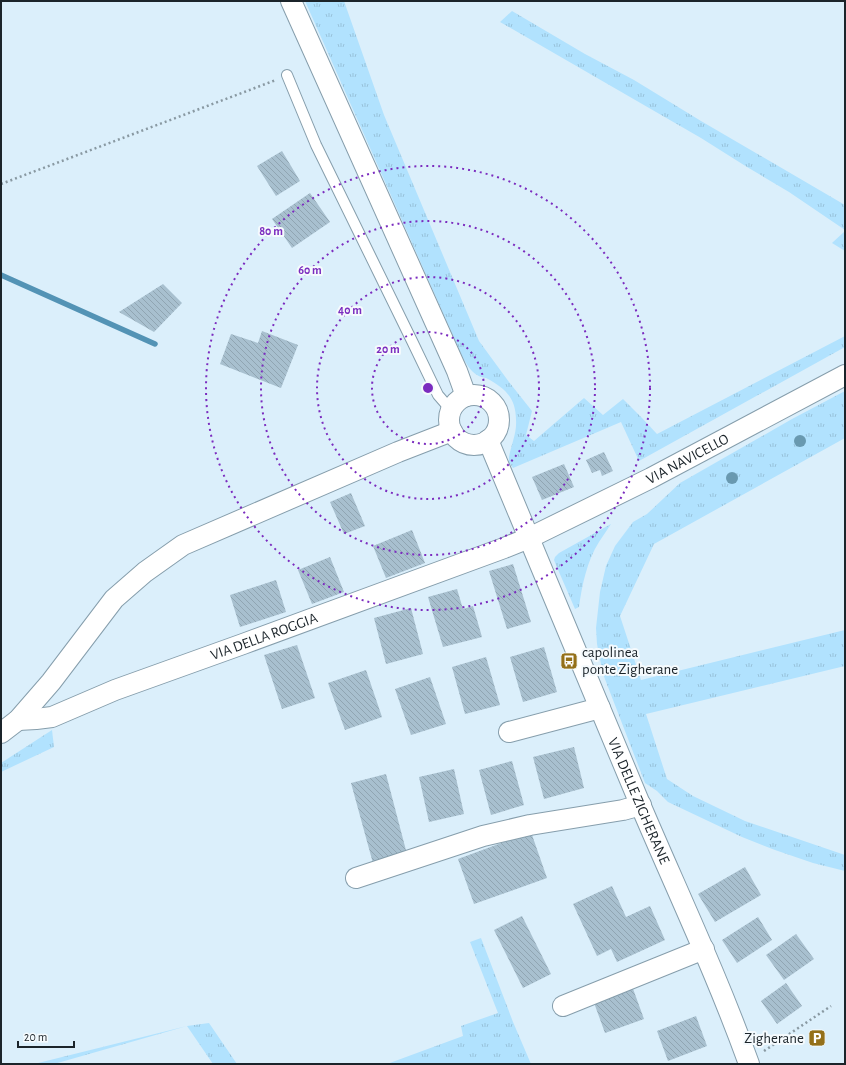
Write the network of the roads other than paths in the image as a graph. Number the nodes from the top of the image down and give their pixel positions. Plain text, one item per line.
1 (291, 1) edge
2 (287, 75) road end
3 (845, 375) edge
4 (466, 396) junction
5 (451, 410) junction
6 (452, 431) junction
7 (488, 440) junction
8 (529, 538) junction
9 (600, 708) junction
10 (18, 720) junction
11 (509, 732) dead end
12 (1, 733) edge
13 (641, 805) junction
14 (356, 878) dead end
15 (704, 949) junction
16 (563, 1006) dead end
17 (754, 1059) edge

1 - 4 street
2 - 5 lane
3 - 8 street, VIA NAVICELLO
4 - 5 street
4 - 7 street
5 - 6 street
6 - 7 street
6 - 10 street
7 - 8 street, VIA DELLE ZIGHERANE
8 - 9 street, VIA DELLE ZIGHERANE
8 - 10 street, VIA DELLA ROGGIA
9 - 11 street
9 - 13 street, VIA DELLE ZIGHERANE
10 - 12 street
13 - 14 street
13 - 15 street, VIA DELLE ZIGHERANE
15 - 16 street
15 - 17 street, VIA DELLE ZIGHERANE

